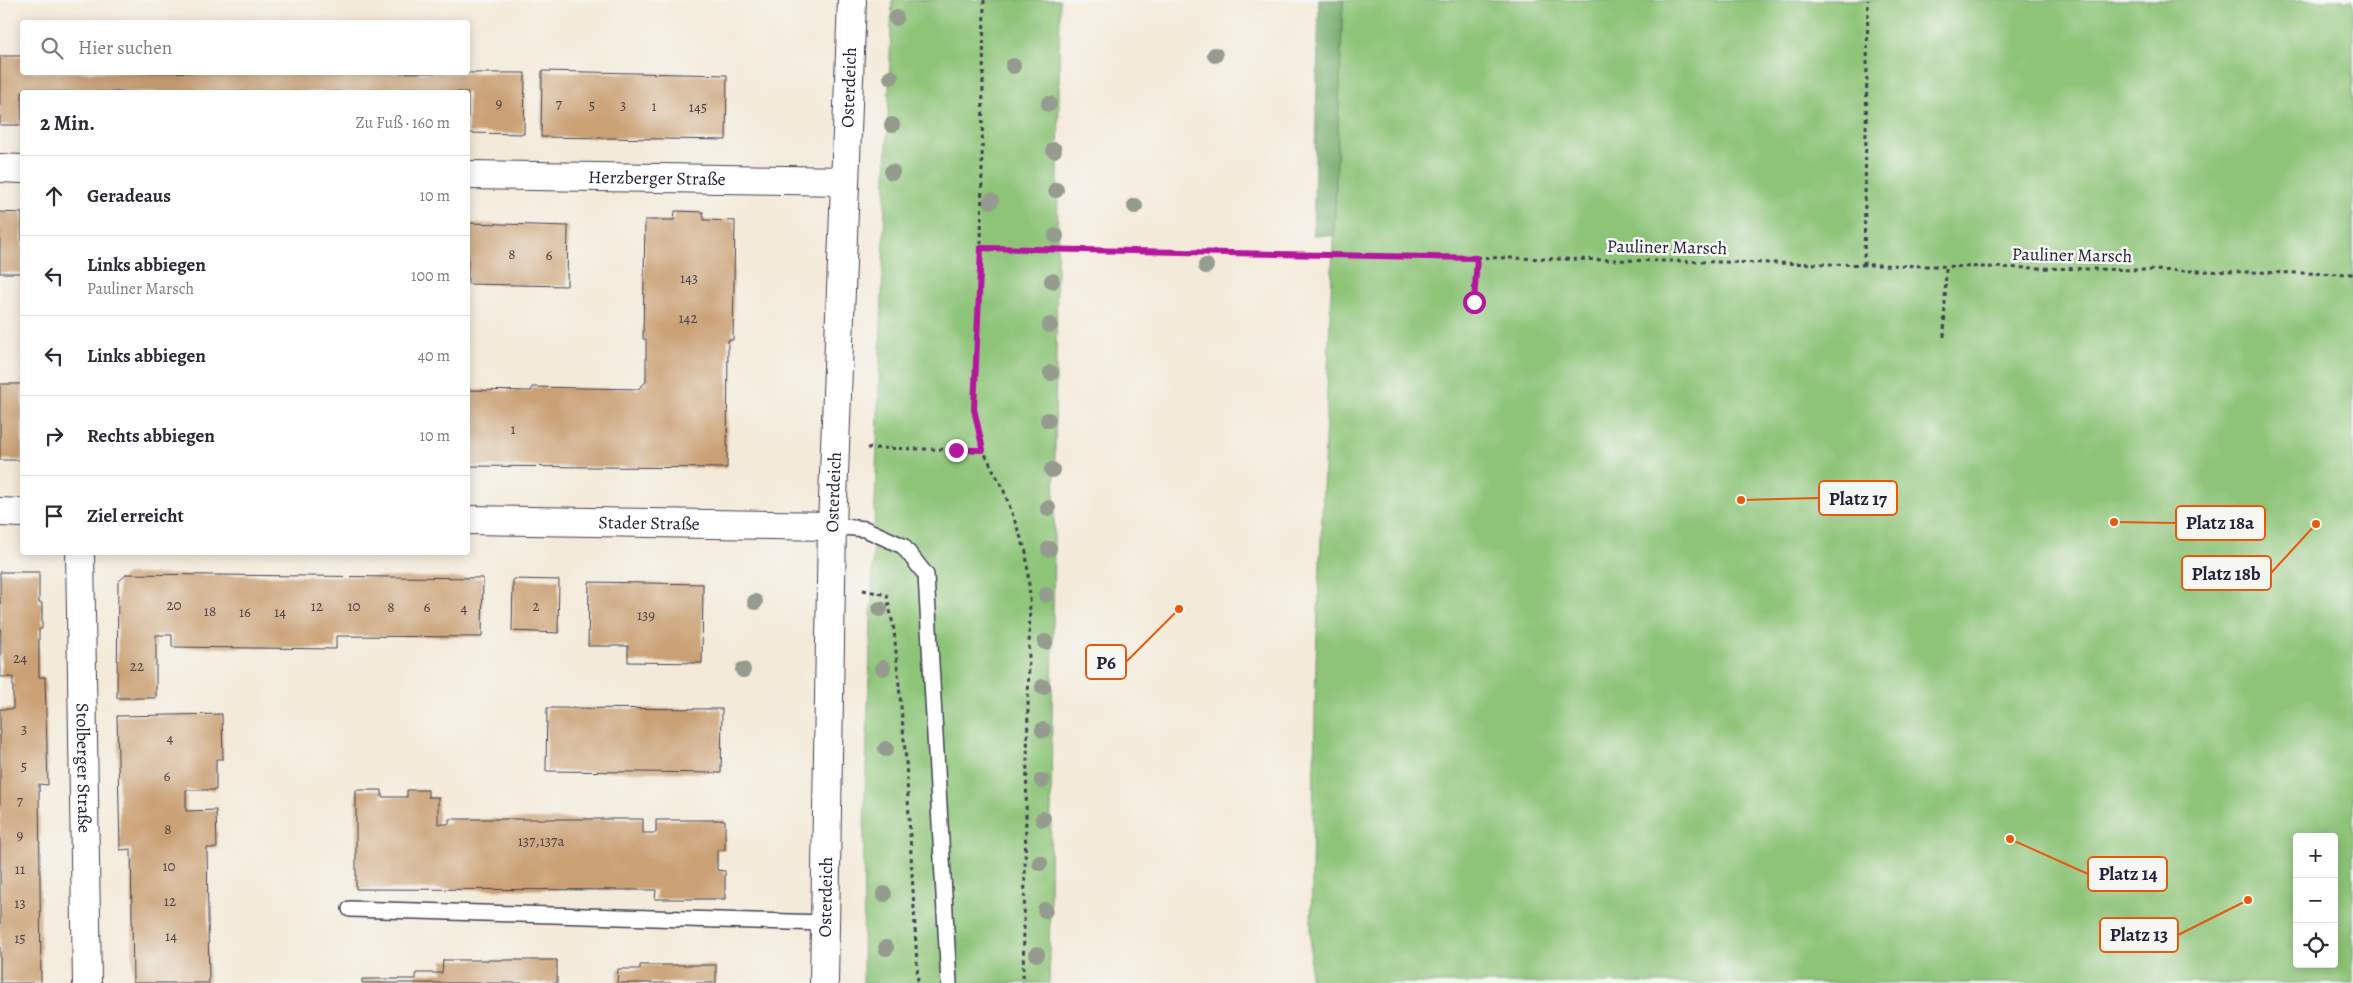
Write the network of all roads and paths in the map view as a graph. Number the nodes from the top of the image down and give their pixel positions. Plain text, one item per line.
1 (852, 0) edge
2 (984, 0) edge
3 (1868, 0) edge
4 (0, 168) edge
5 (20, 169) edge
6 (470, 175) edge
7 (845, 181) junction
8 (981, 248) junction
9 (1477, 258) junction
10 (1864, 265) junction
11 (1946, 266) junction
12 (2353, 274) edge
13 (1474, 303) dead end
14 (1944, 337) dead end
15 (866, 448) dead end
16 (983, 450) junction
17 (0, 512) edge
18 (20, 513) edge
19 (470, 520) edge
20 (832, 526) junction
21 (80, 555) edge
22 (862, 590) dead end
23 (350, 909) dead end
24 (825, 923) junction
25 (87, 983) edge
26 (824, 983) edge
27 (918, 983) edge
28 (949, 983) edge
29 (1023, 983) edge

1 - 7 street, Osterdeich
2 - 8 path
3 - 10 path
4 - 5 street
6 - 7 street, Herzberger Straße
7 - 20 street, Osterdeich
8 - 9 path, Pauliner Marsch
8 - 16 path
9 - 10 path, Pauliner Marsch
9 - 13 path
10 - 11 path, Pauliner Marsch
11 - 12 path, Pauliner Marsch
11 - 14 path
15 - 16 path
16 - 29 path
17 - 18 street
19 - 20 street, Stader Straße
20 - 24 street, Osterdeich
20 - 28 lane
21 - 25 street, Stolberger Straße
22 - 27 path
23 - 24 lane
24 - 26 street, Osterdeich

